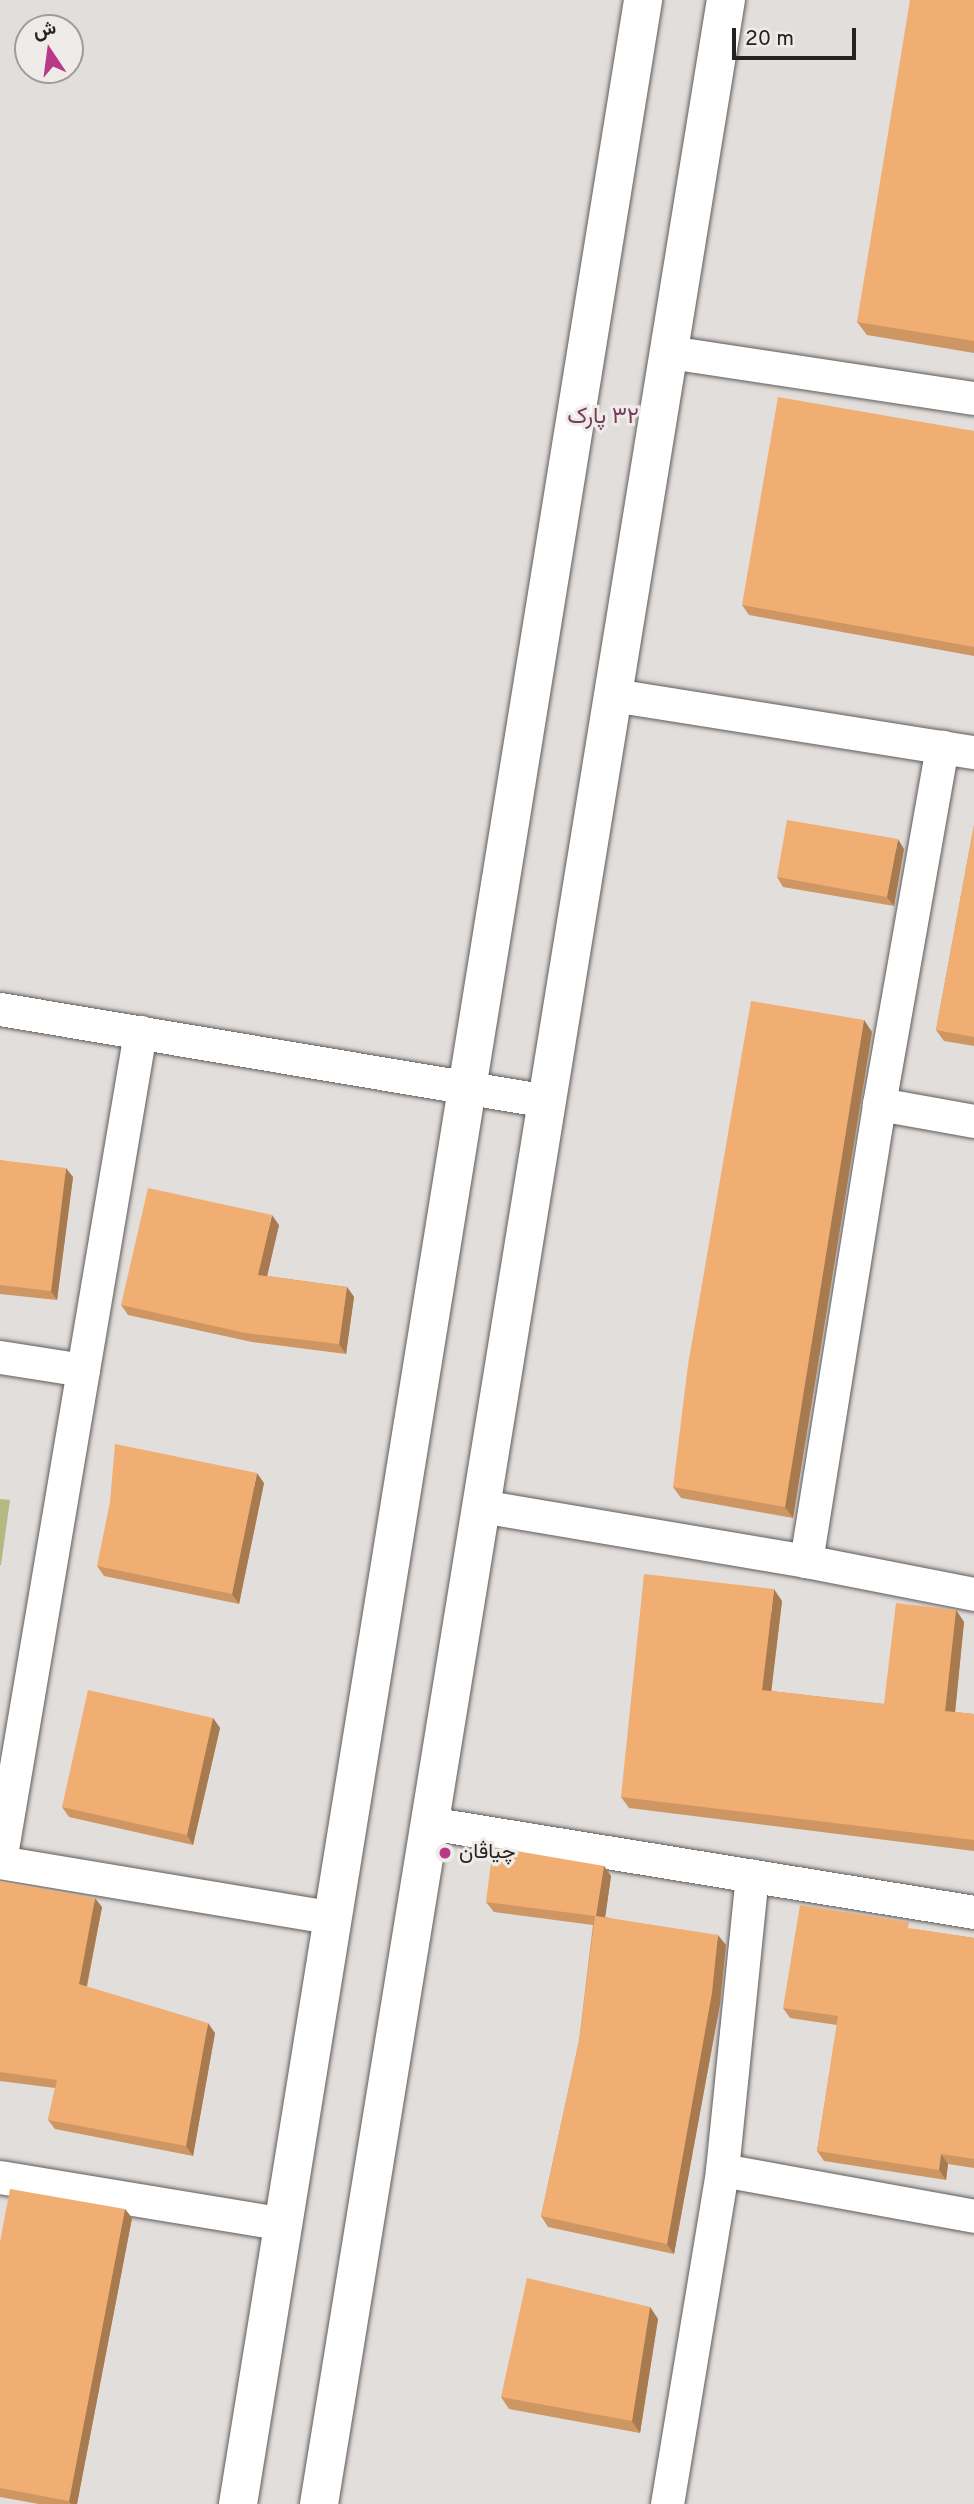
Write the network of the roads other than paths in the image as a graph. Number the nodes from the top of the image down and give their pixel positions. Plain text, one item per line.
1 (643, 0) edge
2 (726, 0) edge
3 (669, 352) junction
4 (974, 398) edge
5 (613, 695) junction
6 (942, 747) junction
7 (974, 752) edge
8 (0, 1009) edge
9 (140, 1032) junction
10 (467, 1087) junction
11 (547, 1101) junction
12 (879, 1104) junction
13 (974, 1121) edge
14 (0, 1357) edge
15 (83, 1370) junction
16 (481, 1506) junction
17 (806, 1561) junction
18 (974, 1594) edge
19 (429, 1823) junction
20 (0, 1861) edge
21 (752, 1876) junction
22 (974, 1912) edge
23 (333, 1918) junction
24 (722, 2170) junction
25 (0, 2178) edge
26 (974, 2216) edge
27 (283, 2224) junction
28 (238, 2504) edge
29 (318, 2504) edge
30 (667, 2504) edge

1 - 10 street
2 - 3 street
3 - 4 street
3 - 5 street
5 - 6 street
5 - 11 street
6 - 7 street
6 - 12 street
8 - 9 street
9 - 10 street
9 - 15 street
10 - 11 street
10 - 23 street
11 - 16 street
12 - 13 street
12 - 17 street
14 - 15 street
15 - 20 street
16 - 17 street
16 - 19 street
17 - 18 street
19 - 21 street
19 - 29 street
20 - 23 street
21 - 22 street
21 - 24 street
23 - 27 street
24 - 26 street
24 - 30 street
25 - 27 street
27 - 28 street

